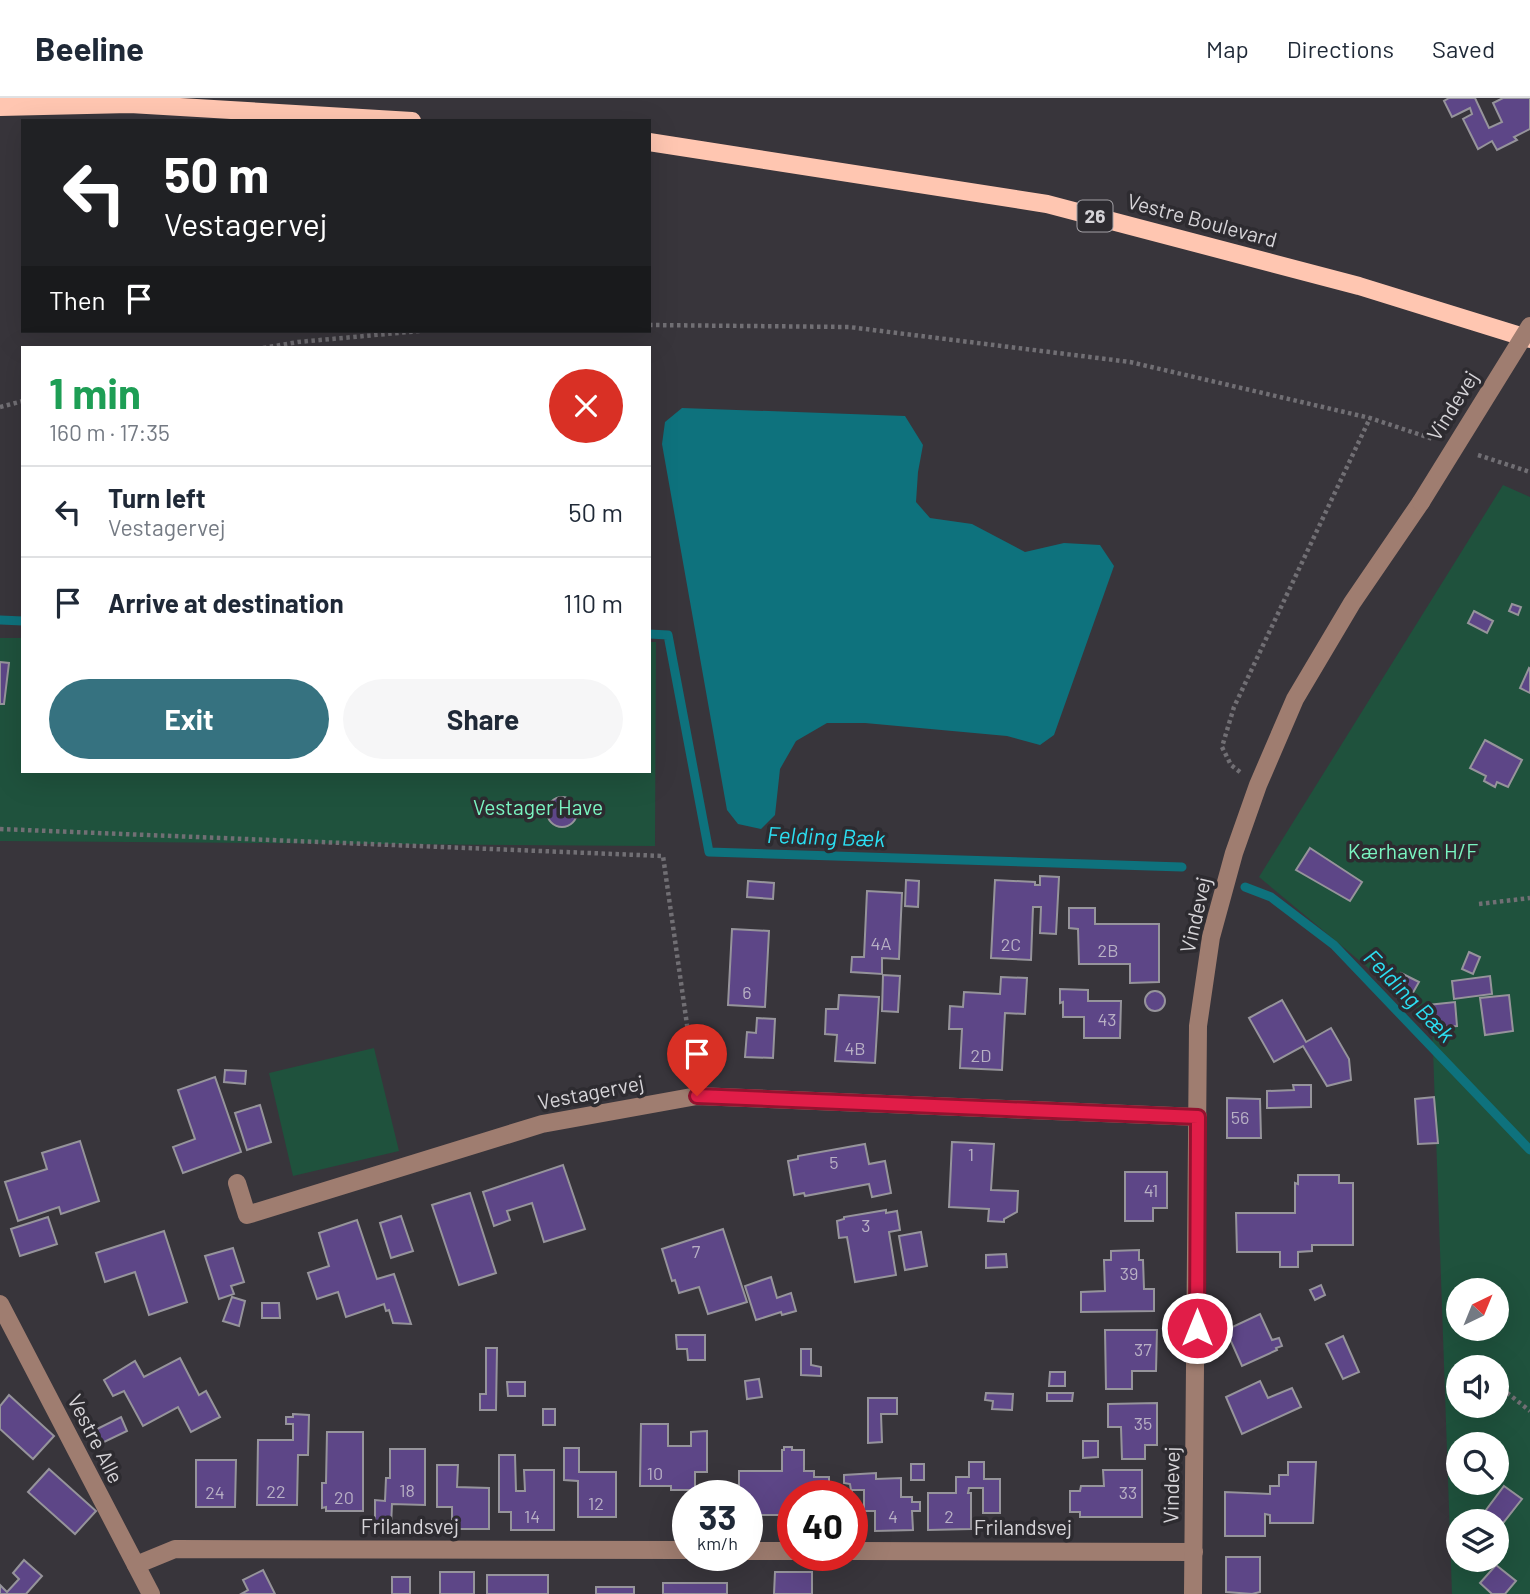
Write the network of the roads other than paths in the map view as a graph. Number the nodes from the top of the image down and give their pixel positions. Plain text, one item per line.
1 (0, 107) edge
2 (379, 119) edge
3 (651, 142) edge
4 (1530, 326) edge
5 (1530, 339) edge
6 (1198, 1117) junction
7 (237, 1183) dead end
8 (0, 1304) edge
9 (672, 1550) edge
10 (868, 1551) edge
11 (1194, 1552) junction
12 (136, 1566) junction
13 (151, 1594) edge
14 (1193, 1594) edge

1 - 2 main road
3 - 5 main road, Vestre Boulevard / 26
4 - 6 street, Vindevej, bridge
6 - 7 street, Vestagervej
6 - 11 street, Vindevej
8 - 12 street, Vestre Alle
9 - 12 street, Frilandsvej
10 - 11 street, Frilandsvej
11 - 14 street, Vindevej
12 - 13 street, Vestre Alle

